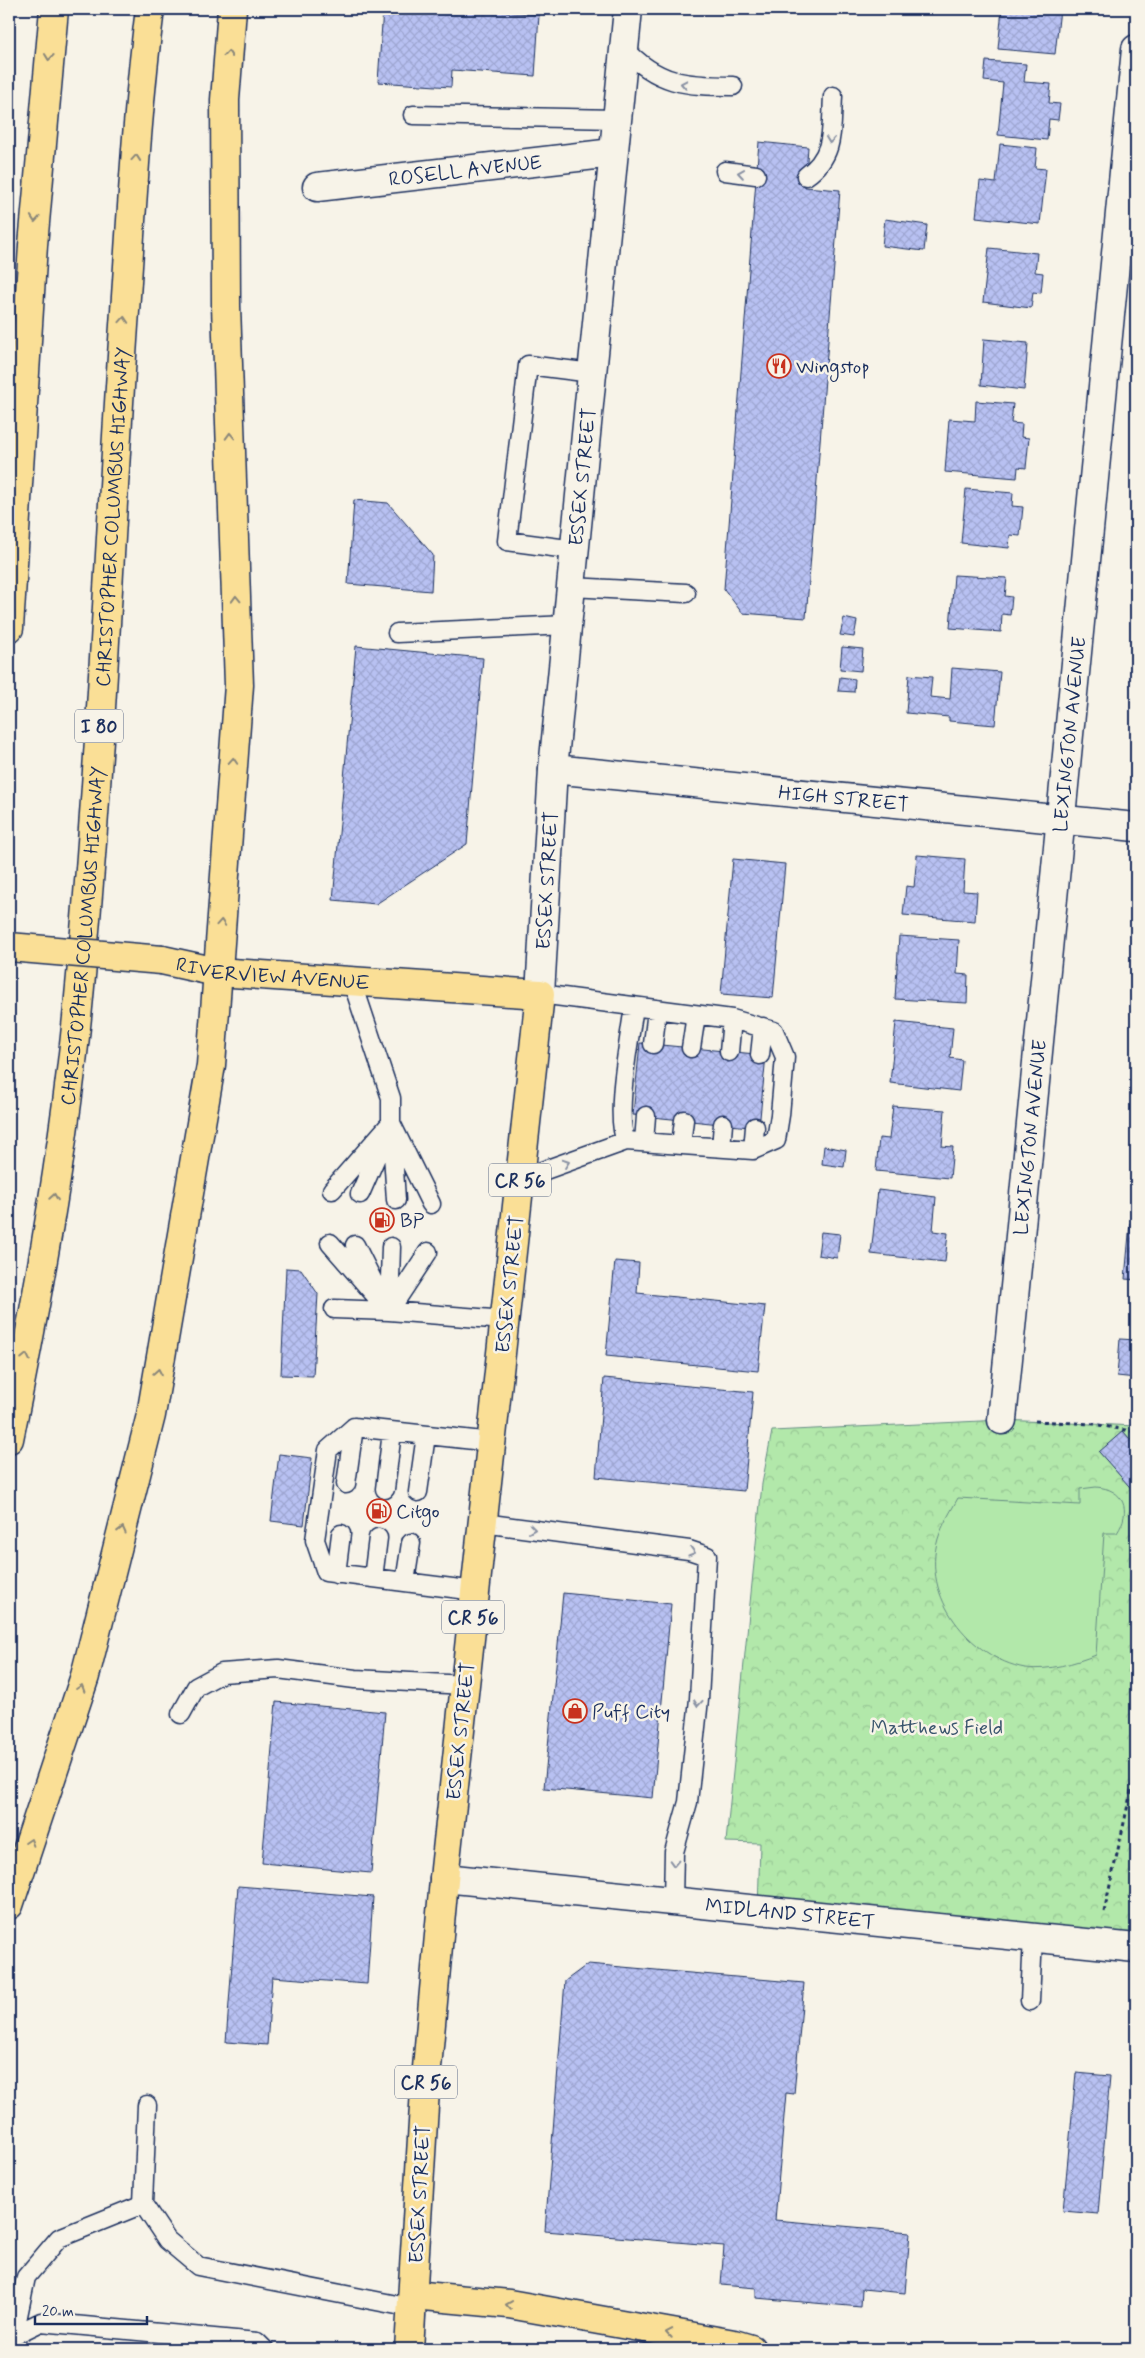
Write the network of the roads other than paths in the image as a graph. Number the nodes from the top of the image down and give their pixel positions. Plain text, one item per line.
1 (54, 9) edge
2 (150, 9) edge
3 (232, 9) edge
4 (628, 9) edge
5 (624, 48) junction
6 (1136, 49) edge
7 (733, 86) dead end
8 (833, 96) dead end
9 (413, 115) dead end
10 (617, 119) junction
11 (613, 153) junction
12 (725, 171) dead end
13 (756, 175) dead end
14 (806, 176) dead end
15 (317, 188) dead end
16 (592, 373) junction
17 (575, 550) junction
18 (571, 586) junction
19 (686, 593) dead end
20 (567, 625) junction
21 (9, 628) edge
22 (397, 633) dead end
23 (553, 769) junction
24 (1062, 820) junction
25 (1136, 827) edge
26 (9, 947) edge
27 (218, 972) junction
28 (352, 981) junction
29 (540, 994) junction
30 (634, 1006) junction
31 (657, 1010) junction
32 (696, 1014) junction
33 (732, 1020) junction
34 (763, 1027) junction
35 (653, 1044) dead end
36 (692, 1048) dead end
37 (729, 1052) dead end
38 (760, 1055) dead end
39 (646, 1116) dead end
40 (684, 1120) dead end
41 (391, 1123) junction
42 (723, 1124) dead end
43 (755, 1127) dead end
44 (635, 1142) junction
45 (681, 1145) junction
46 (721, 1148) junction
47 (753, 1150) junction
48 (520, 1179) junction
49 (332, 1190) dead end
50 (360, 1194) dead end
51 (396, 1200) dead end
52 (432, 1204) dead end
53 (330, 1243) dead end
54 (355, 1245) dead end
55 (391, 1247) dead end
56 (428, 1252) dead end
57 (334, 1309) dead end
58 (389, 1311) junction
59 (505, 1320) junction
60 (1002, 1420) road end
61 (354, 1427) junction
62 (392, 1432) junction
63 (426, 1435) junction
64 (9, 1439) edge
65 (492, 1442) junction
66 (346, 1484) dead end
67 (385, 1489) dead end
68 (418, 1492) dead end
69 (483, 1523) junction
70 (341, 1534) dead end
71 (378, 1538) dead end
72 (411, 1543) dead end
73 (336, 1574) junction
74 (373, 1578) junction
75 (405, 1582) junction
76 (476, 1591) junction
77 (466, 1685) junction
78 (181, 1714) dead end
79 (444, 1878) junction
80 (673, 1901) junction
81 (9, 1905) edge
82 (1033, 1937) junction
83 (1136, 1948) edge
84 (1030, 2001) dead end
85 (147, 2105) dead end
86 (143, 2204) junction
87 (413, 2302) junction
88 (11, 2342) edge
89 (264, 2349) edge
90 (409, 2349) edge
91 (751, 2349) edge

1 -> 21 main road
64 -> 2 main road, CHRISTOPHER COLUMBUS HIGHWAY / I 80
27 -> 3 main road
4 - 5 street, ESSEX STREET / CR 56
7 -> 5 lane
5 - 10 street, ESSEX STREET / CR 56
6 - 24 street, LEXINGTON AVENUE
8 -> 14 lane
9 - 10 lane
10 - 11 street, ESSEX STREET / CR 56
11 - 15 street, ROSELL AVENUE
11 - 16 street, ESSEX STREET / CR 56
13 -> 12 lane
16 - 17 street, ESSEX STREET / CR 56
16 - 17 lane
17 - 18 street, ESSEX STREET / CR 56
18 - 19 lane
18 - 20 street, ESSEX STREET / CR 56
20 - 22 lane
20 - 23 street, ESSEX STREET / CR 56
23 - 24 street, HIGH STREET
23 - 29 street, ESSEX STREET / CR 56
24 - 25 street, HIGH STREET
24 - 60 street, LEXINGTON AVENUE
26 - 27 main road, RIVERVIEW AVENUE, bridge
27 - 28 main road, RIVERVIEW AVENUE
81 -> 27 main road
28 - 29 main road, RIVERVIEW AVENUE
28 - 41 lane
29 - 30 lane
29 - 48 main road, ESSEX STREET / CR 56
30 - 31 lane
30 - 44 lane
31 - 32 lane
31 - 35 lane
32 - 33 lane
32 - 36 lane
33 - 34 lane
33 - 37 lane
34 - 38 lane
34 - 47 lane
39 - 44 lane
40 - 45 lane
41 - 49 lane
41 - 50 lane
41 - 51 lane
41 - 52 lane
42 - 46 lane
43 - 47 lane
44 - 45 lane
48 -> 44 lane
45 - 46 lane
46 - 47 lane
48 - 59 main road, ESSEX STREET / CR 56
53 - 58 lane
54 - 58 lane
55 - 58 lane
56 - 58 lane
57 - 58 lane
58 - 59 lane
59 - 65 main road, ESSEX STREET / CR 56
61 - 62 lane
61 - 66 lane
61 - 73 lane
62 - 63 lane
62 - 67 lane
63 - 65 lane
63 - 68 lane
65 - 69 main road, ESSEX STREET / CR 56
69 - 76 main road, ESSEX STREET / CR 56
69 -> 80 lane
70 - 73 lane
71 - 74 lane
72 - 75 lane
73 - 74 lane
74 - 75 lane
75 - 76 lane
76 - 77 main road, ESSEX STREET / CR 56
77 - 78 lane
77 - 79 main road, ESSEX STREET / CR 56
79 - 80 street, MIDLAND STREET
79 - 87 main road, ESSEX STREET / CR 56
80 - 82 street, MIDLAND STREET
82 - 83 street, MIDLAND STREET
82 - 84 lane
85 - 86 lane
86 - 87 lane
86 - 88 lane
87 - 90 main road, ESSEX STREET / CR 56
91 -> 87 main road
88 - 89 lane

